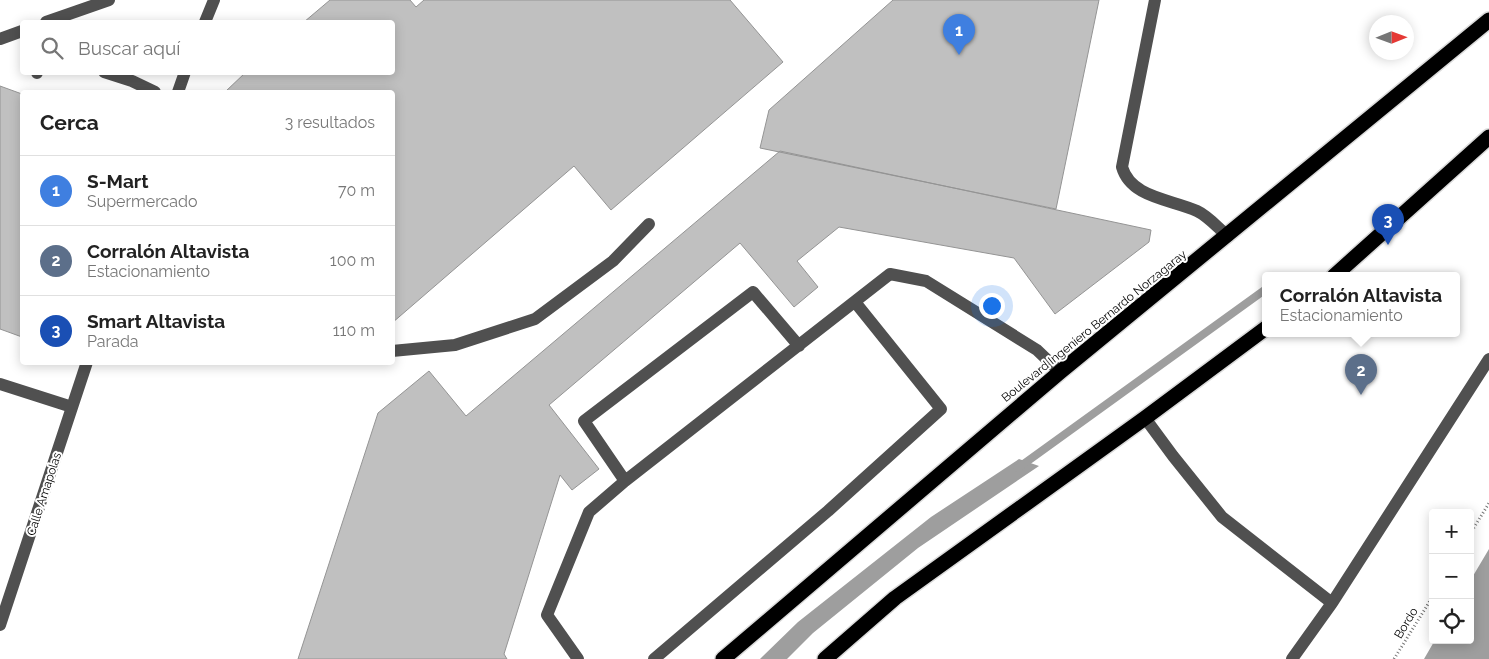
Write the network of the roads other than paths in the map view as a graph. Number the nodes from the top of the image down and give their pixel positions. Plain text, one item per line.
1 (109, 0) edge
2 (214, 0) edge
3 (1155, 0) edge
4 (52, 20) edge
5 (206, 20) edge
6 (1489, 20) edge
7 (20, 32) edge
8 (0, 39) edge
9 (113, 75) edge
10 (185, 75) edge
11 (151, 90) edge
12 (179, 90) edge
13 (1489, 137) edge
14 (649, 224) dead end
15 (1228, 236) junction
16 (1338, 272) edge
17 (855, 302) junction
18 (1262, 331) edge
19 (799, 346) junction
20 (395, 351) edge
21 (1489, 358) edge
22 (86, 365) edge
23 (1060, 372) junction
24 (0, 384) edge
25 (72, 407) junction
26 (1145, 418) junction
27 (625, 481) junction
28 (1332, 602) junction
29 (0, 625) edge
30 (578, 659) edge
31 (654, 659) edge
32 (722, 659) edge
33 (825, 659) edge
34 (1292, 659) edge

1 - 4 street
2 - 5 street
3 - 15 street
6 - 15 highway, Boulevard Ingeniero Bernardo Norzagaray
7 - 8 street
9 - 11 street
10 - 12 street
13 - 16 highway
14 - 20 street
15 - 23 highway, Boulevard Ingeniero Bernardo Norzagaray
17 - 19 street
17 - 23 street
17 - 31 street
18 - 26 highway
19 - 27 street
19 - 27 street
21 - 28 street
22 - 25 street, Calle Amapolas
23 - 32 highway, Boulevard Ingeniero Bernardo Norzagaray
24 - 25 street
25 - 29 street, Calle Amapolas
26 - 28 street
26 - 33 highway
27 - 30 street
28 - 34 street

